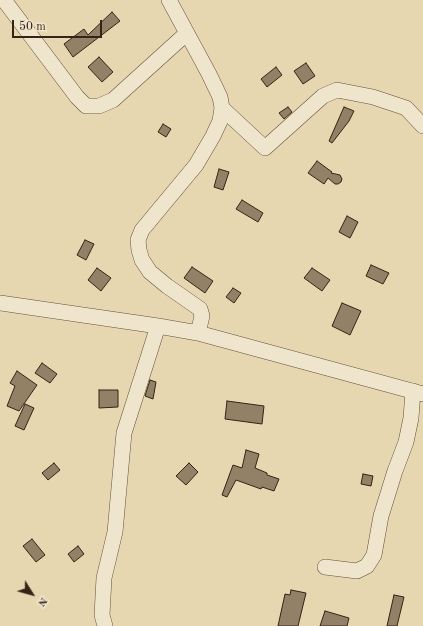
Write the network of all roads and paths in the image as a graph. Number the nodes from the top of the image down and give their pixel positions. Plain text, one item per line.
1 (4, 0) edge
2 (169, 0) edge
3 (187, 33) junction
4 (222, 108) junction
5 (423, 126) edge
6 (0, 303) edge
7 (158, 326) junction
8 (198, 334) junction
9 (418, 393) edge
10 (325, 567) dead end
11 (105, 626) edge

1 - 3 street
2 - 3 street
3 - 4 street
4 - 5 street
4 - 8 street
6 - 7 street
7 - 8 street
7 - 11 street
8 - 9 street
9 - 10 street

